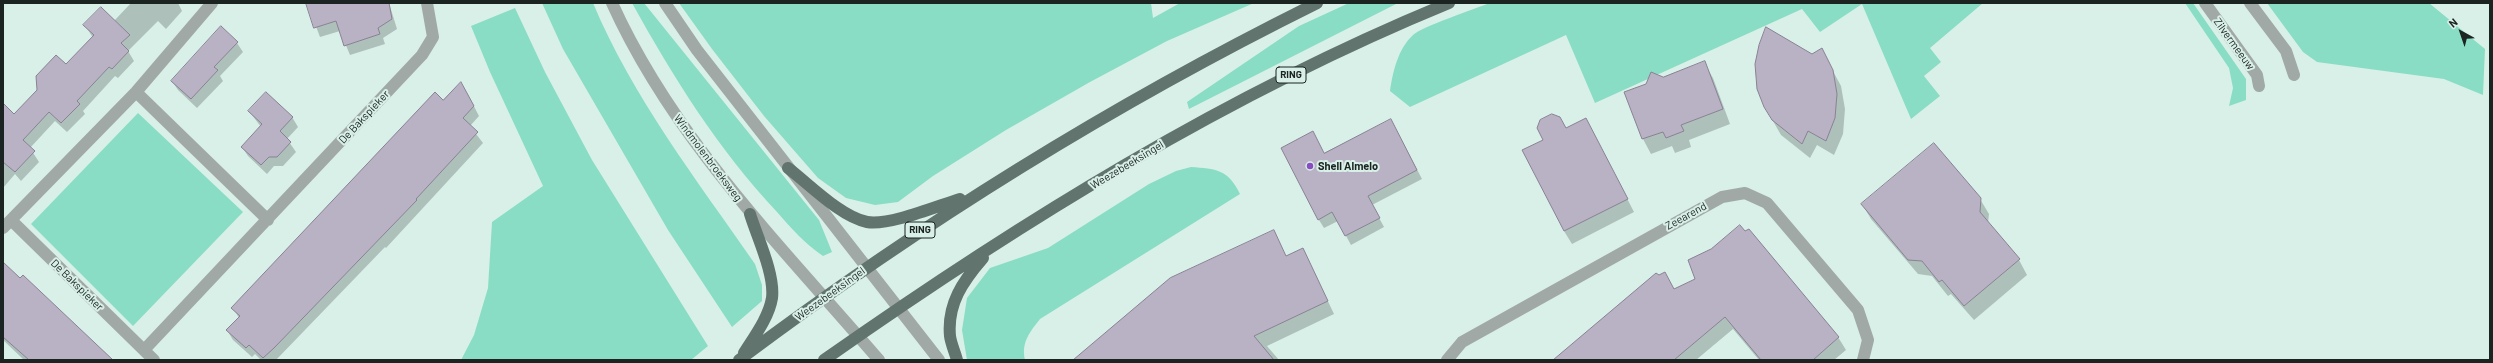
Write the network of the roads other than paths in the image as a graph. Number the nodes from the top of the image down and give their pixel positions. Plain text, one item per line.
1 (212, 3) edge
2 (427, 3) edge
3 (612, 3) edge
4 (666, 3) edge
5 (1317, 3) edge
6 (1450, 3) edge
7 (2205, 3) edge
8 (2250, 3) edge
9 (2294, 75) dead end
10 (2259, 86) dead end
11 (136, 92) junction
12 (788, 168) junction
13 (974, 195) junction
14 (750, 214) junction
15 (268, 220) junction
16 (7, 224) edge
17 (994, 245) junction
18 (867, 267) junction
19 (823, 299) junction
20 (898, 309) junction
21 (858, 336) junction
22 (144, 350) junction
23 (740, 359) edge
24 (154, 360) edge
25 (824, 360) edge
26 (878, 360) edge
27 (939, 360) edge
28 (957, 360) edge
29 (1447, 360) edge
30 (1863, 360) edge

1 - 11 street, De Bakspieker
2 - 15 street, De Bakspieker
3 - 14 street, Windmolenbroeksweg
4 - 12 street
5 - 13 main road, Weezebeeksingel / RING
6 - 17 main road, Weezebeeksingel / RING
7 - 10 street, Zilvermeeuw
8 - 9 street
11 - 15 street
11 - 16 street, De Bakspieker
12 - 13 main road
12 - 18 street
13 - 18 main road, Weezebeeksingel / RING
14 - 19 street, Windmolenbroeksweg
14 - 23 main road
15 - 22 street, De Bakspieker
16 - 22 street, De Bakspieker
17 - 20 main road, Weezebeeksingel / RING
17 - 28 main road
18 - 19 main road, Weezebeeksingel / RING
18 - 20 street
19 - 21 street, Windmolenbroeksweg
19 - 23 main road, Weezebeeksingel / RING
20 - 21 main road, Weezebeeksingel / RING
20 - 27 street
21 - 25 main road, Weezebeeksingel / RING
21 - 26 street, Windmolenbroeksweg
22 - 24 street, De Bakspieker
29 - 30 street, Zeearend

